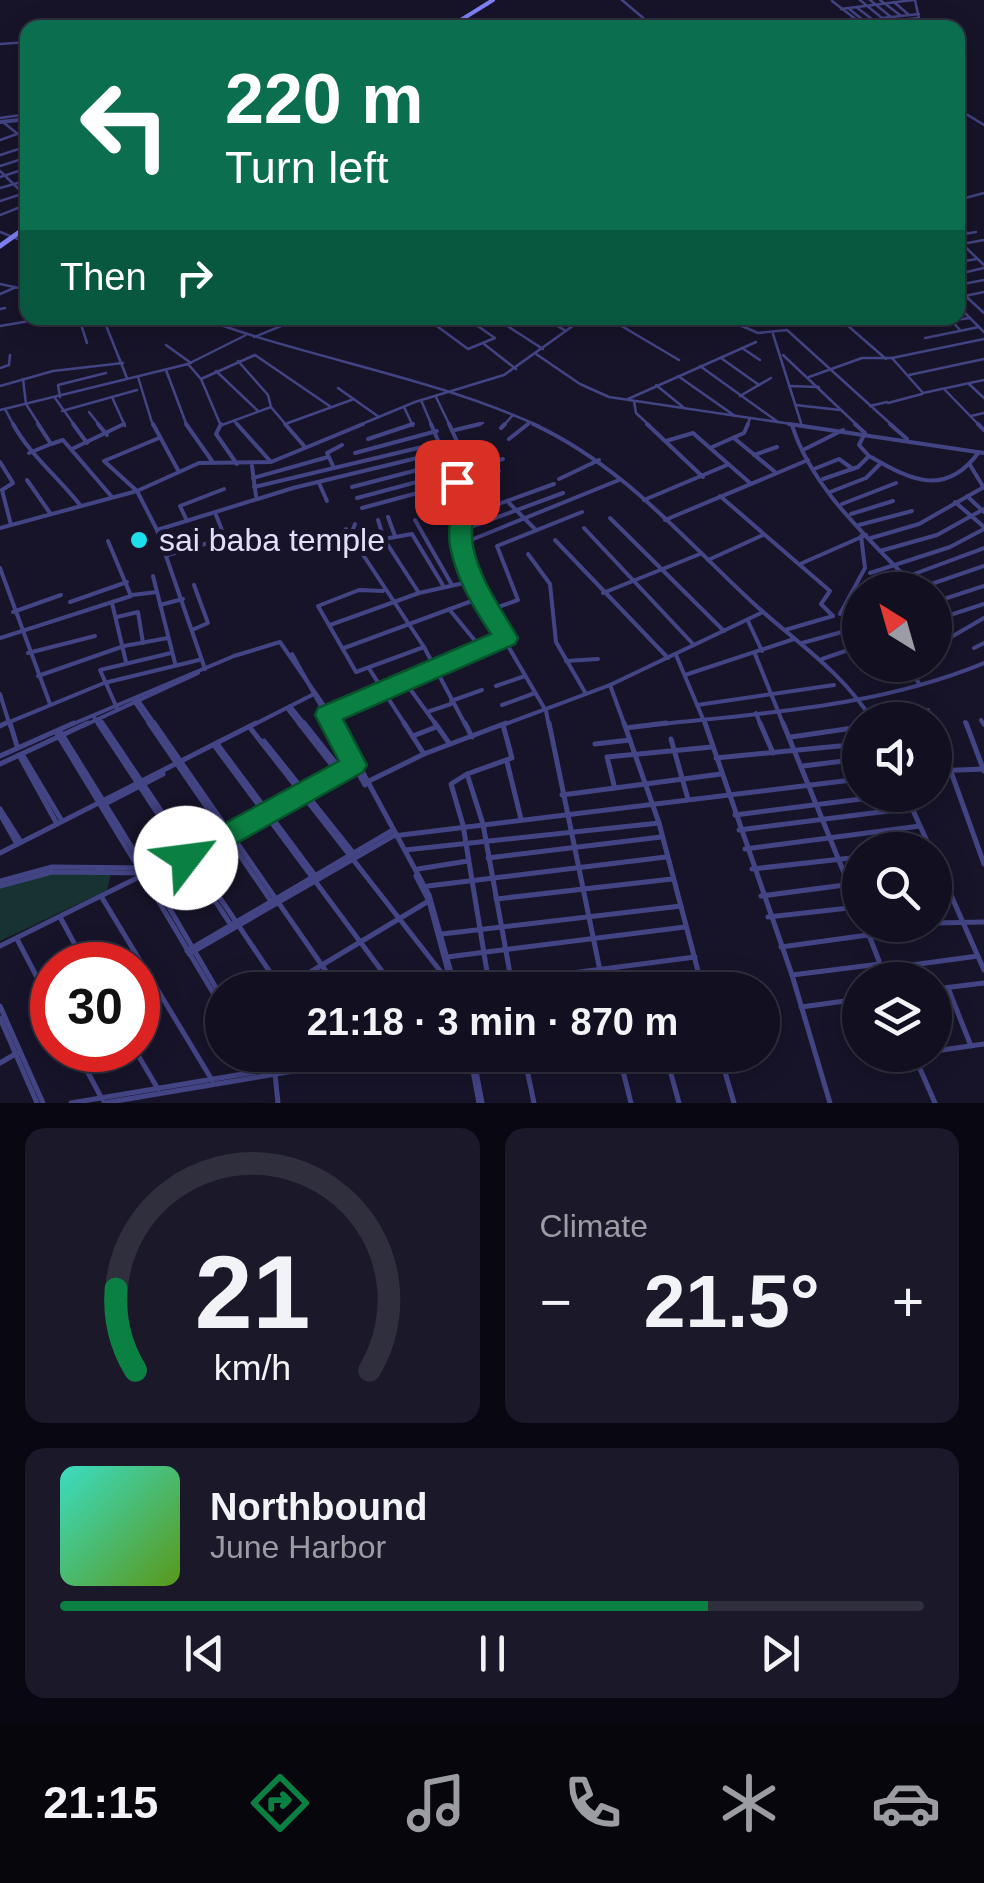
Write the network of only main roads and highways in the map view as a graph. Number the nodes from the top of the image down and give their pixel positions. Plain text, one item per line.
1 (494, 0) edge
2 (461, 20) edge

1 - 2 main road

